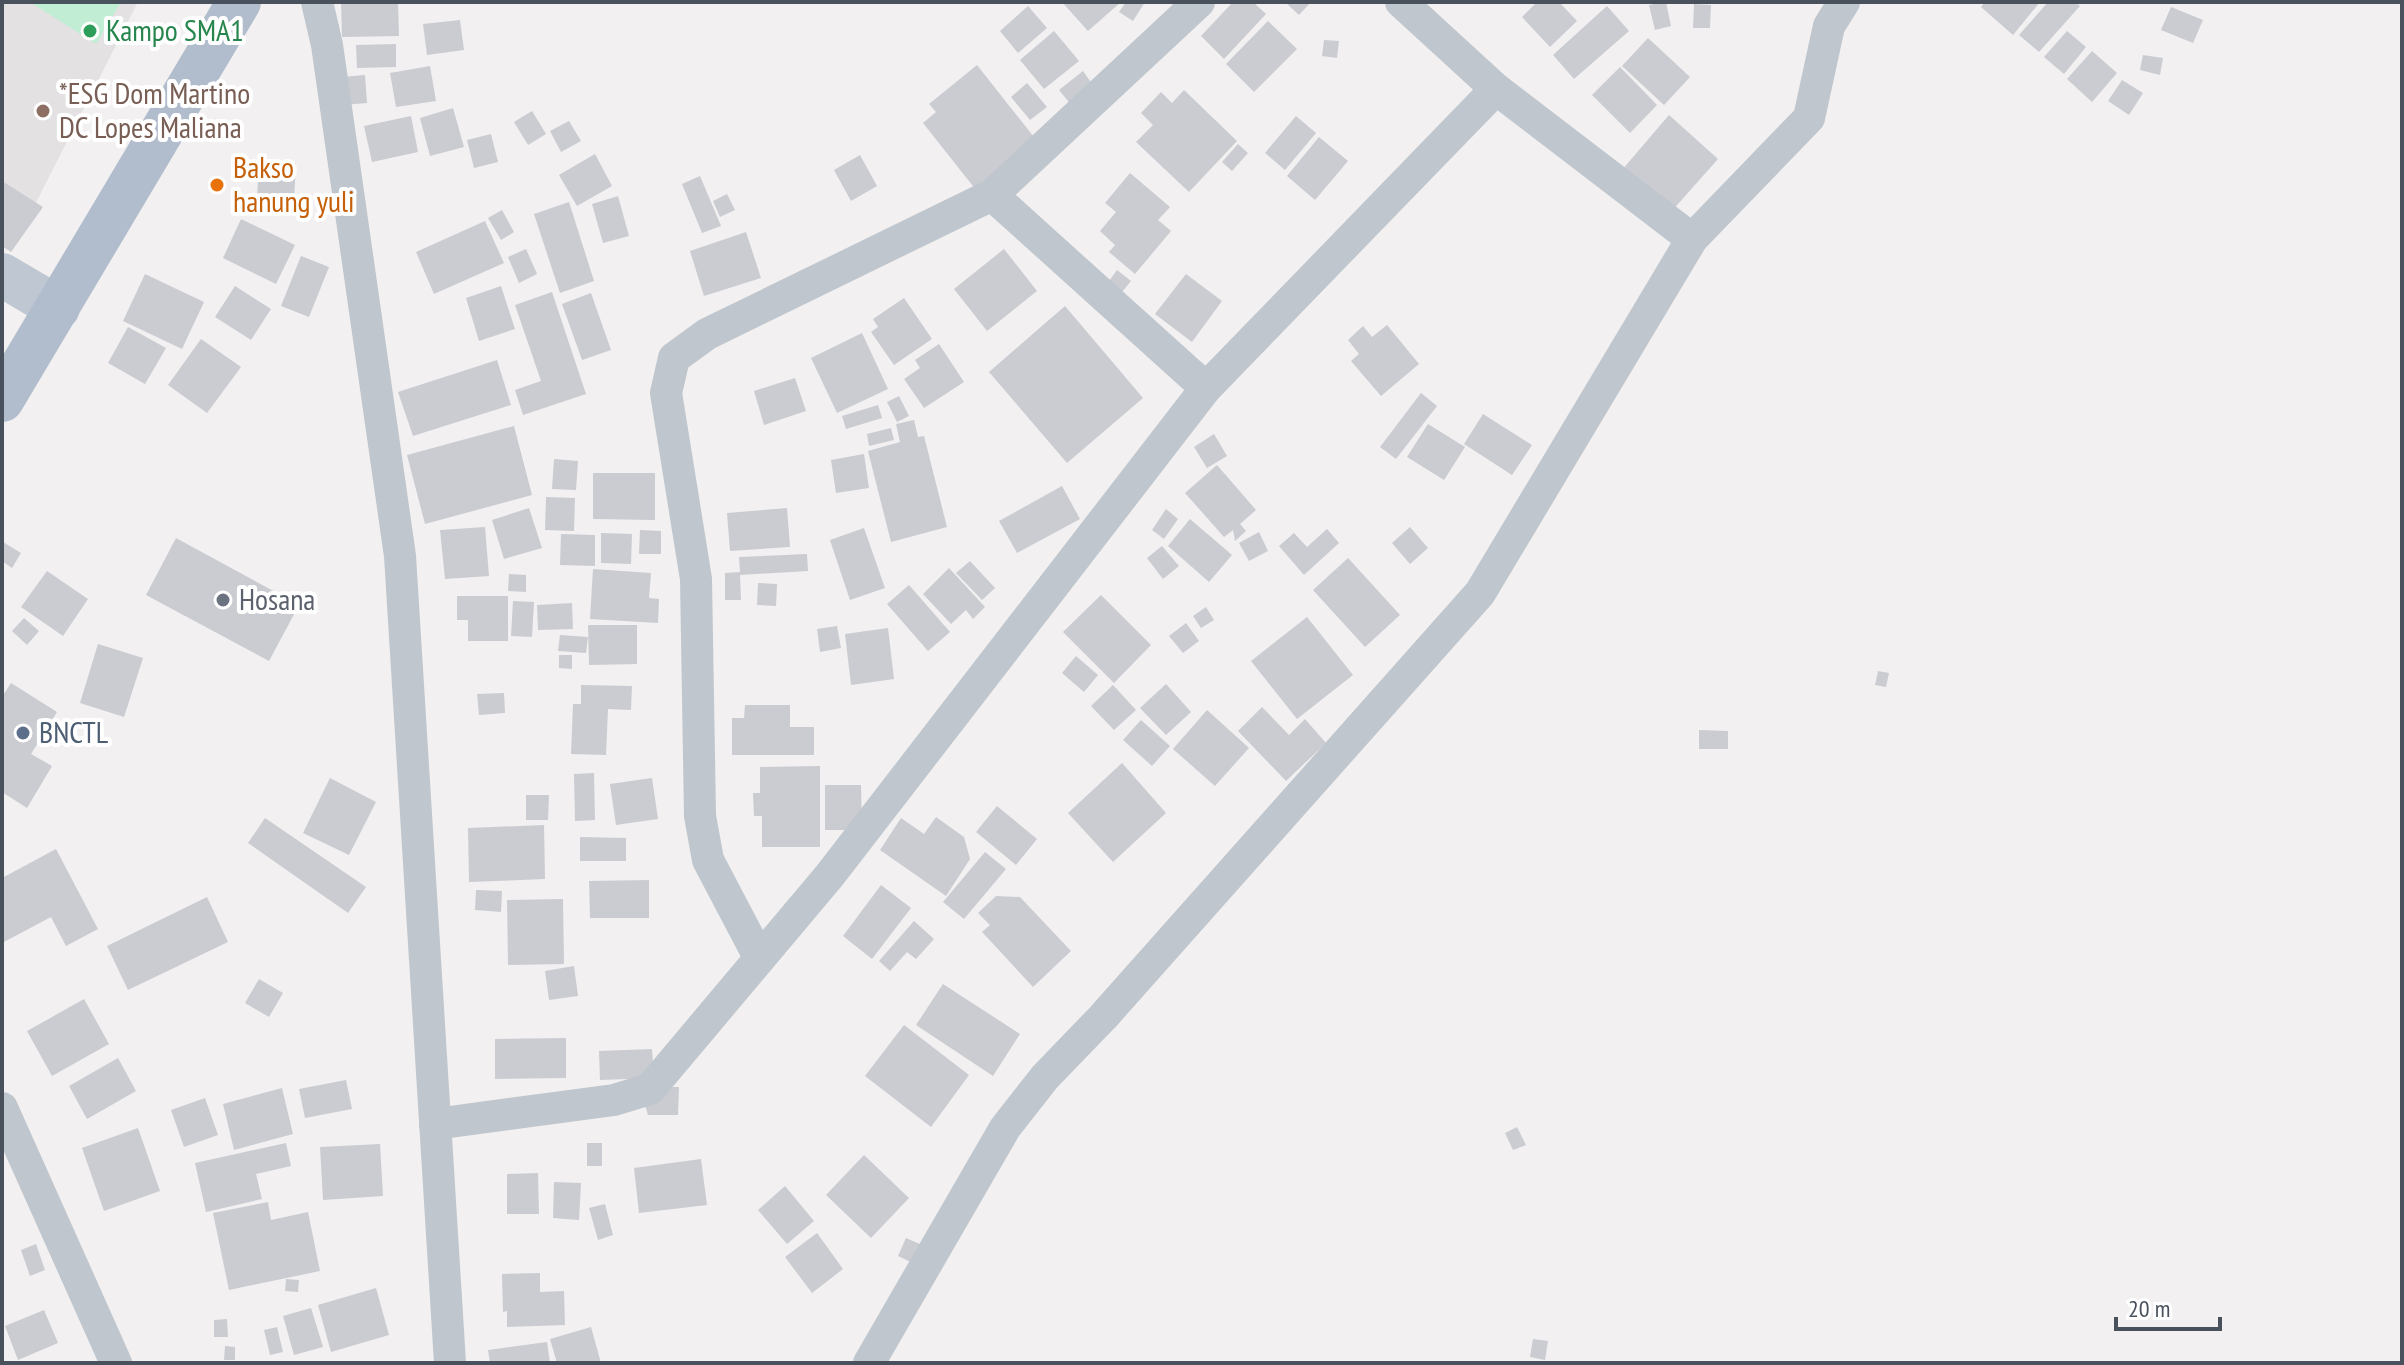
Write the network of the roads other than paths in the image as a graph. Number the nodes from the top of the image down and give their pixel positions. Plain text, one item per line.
1 (239, 2) edge
2 (317, 2) edge
3 (1199, 2) edge
4 (1401, 2) edge
5 (1844, 2) edge
6 (1496, 89) junction
7 (992, 195) junction
8 (1692, 239) junction
9 (2, 275) edge
10 (58, 308) junction
11 (1206, 388) junction
12 (2, 400) edge
13 (759, 957) junction
14 (2, 1108) edge
15 (435, 1124) junction
16 (116, 1363) edge
17 (450, 1363) edge
18 (869, 1363) edge

1 - 10 main road
2 - 15 street
3 - 7 street
4 - 6 street
5 - 8 street
6 - 8 street
6 - 11 street
7 - 11 street
7 - 13 street
8 - 18 street
9 - 10 street
10 - 12 main road
11 - 13 street
13 - 15 street
14 - 16 street
15 - 17 street

